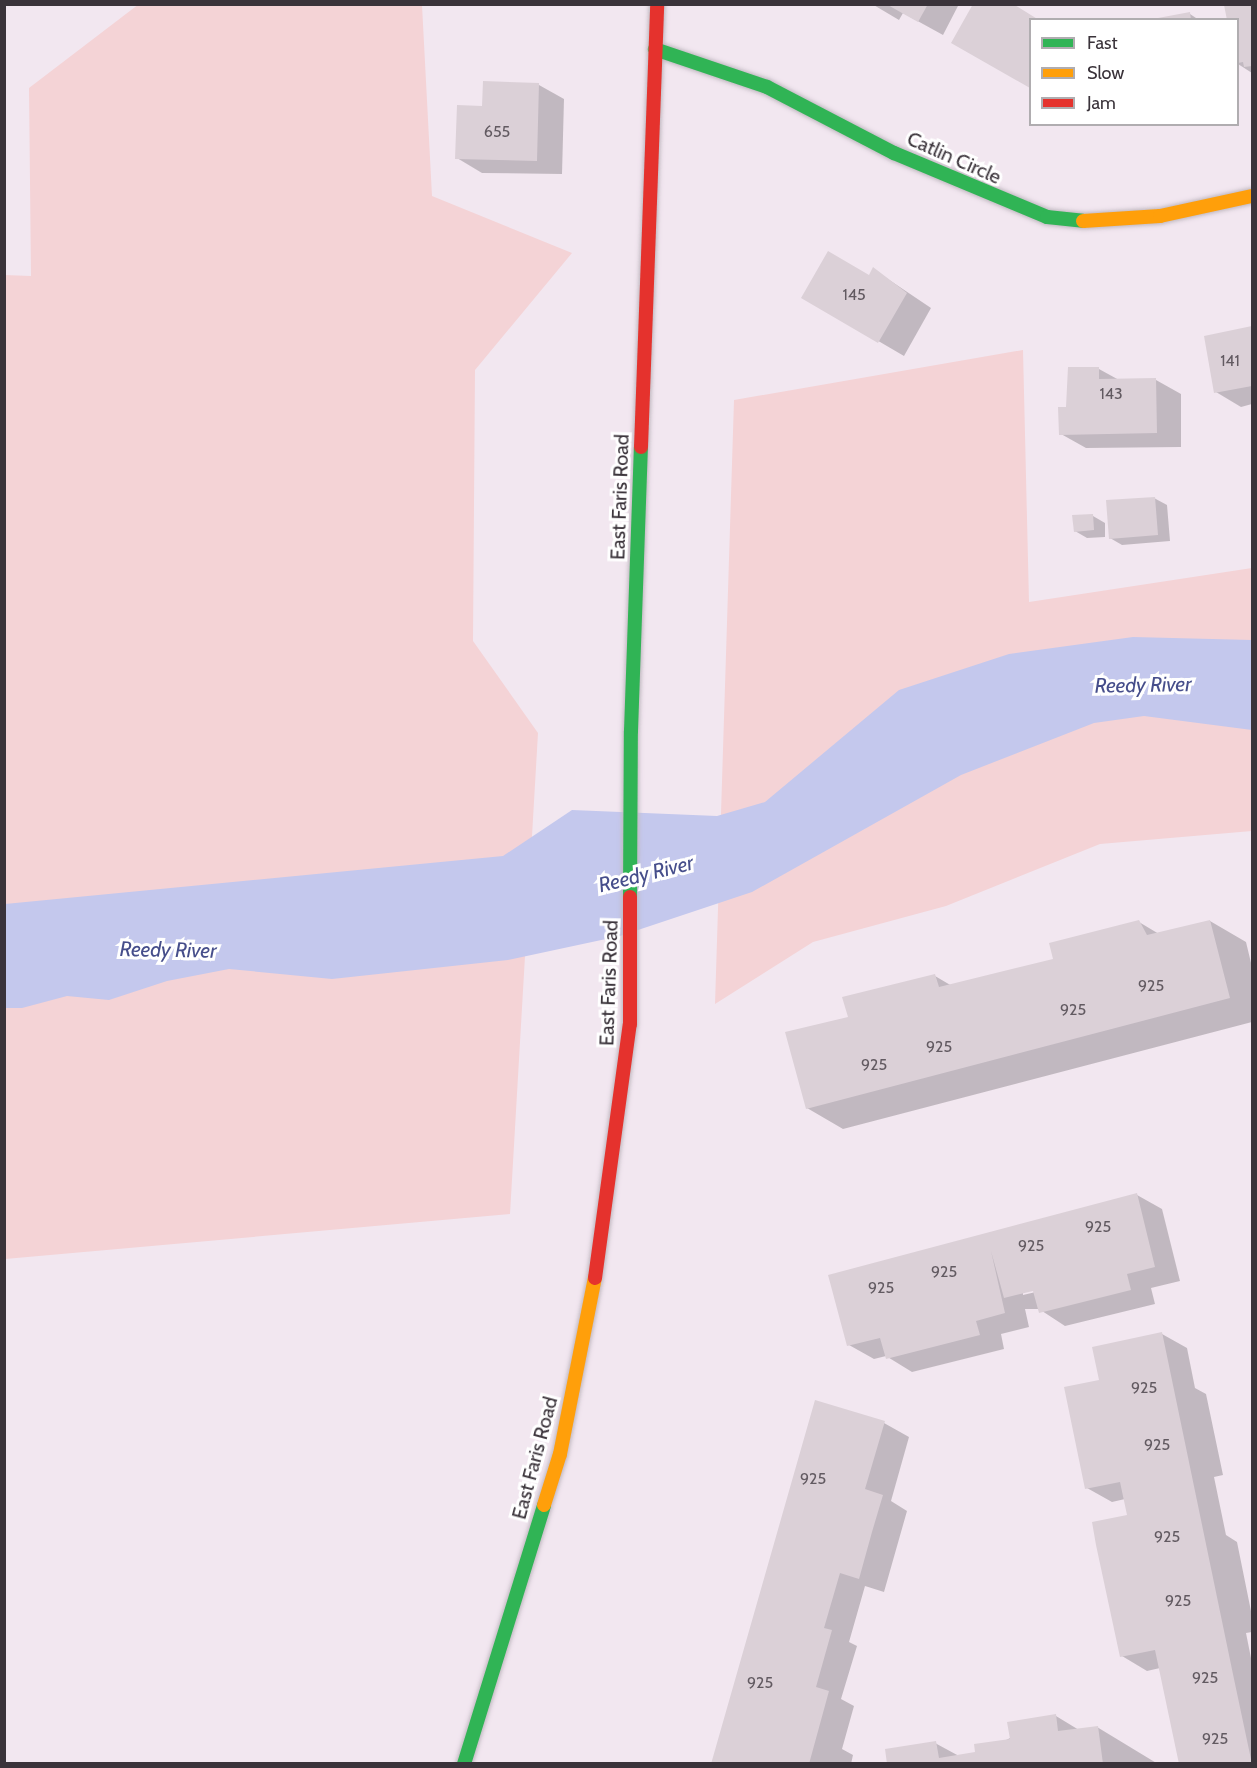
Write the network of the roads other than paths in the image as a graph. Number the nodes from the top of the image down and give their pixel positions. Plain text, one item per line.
1 (657, 4) edge
2 (655, 49) junction
3 (1252, 196) edge
4 (464, 1764) edge

1 - 2 main road, East Faris Road
2 - 3 main road, Catlin Circle
2 - 4 main road, East Faris Road

